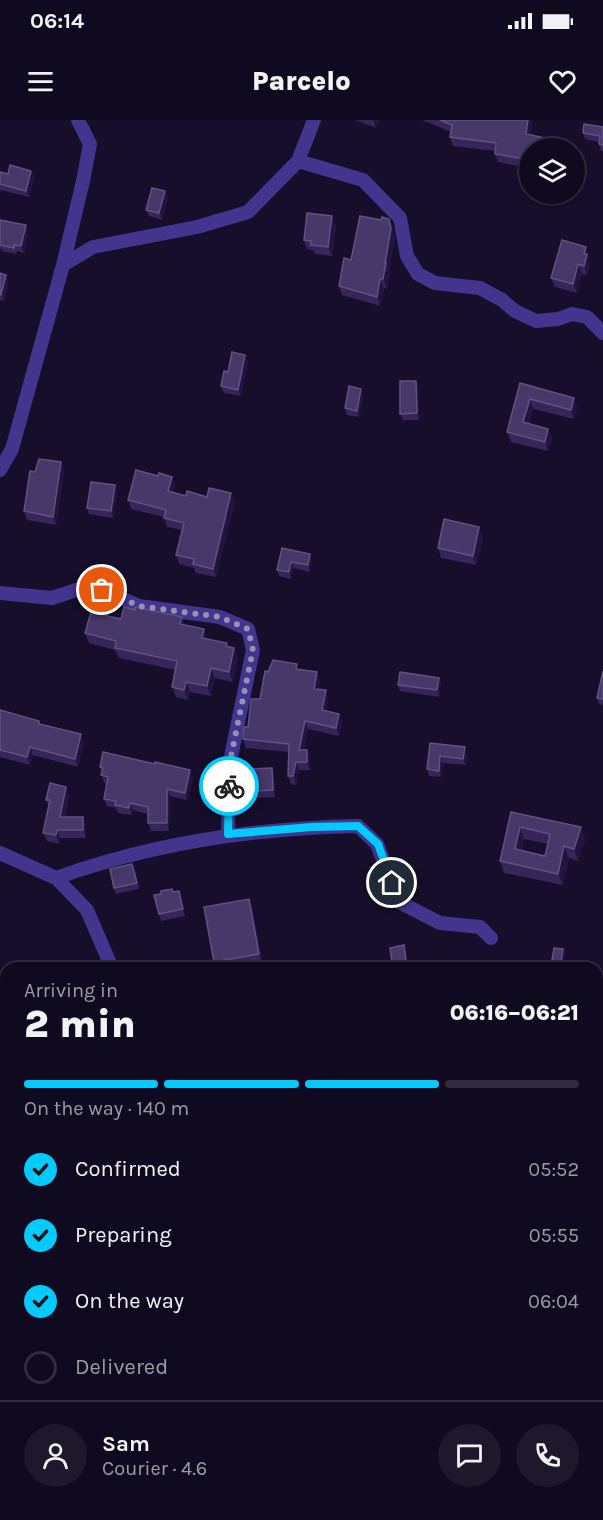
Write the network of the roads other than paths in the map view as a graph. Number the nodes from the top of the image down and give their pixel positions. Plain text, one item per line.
1 (78, 120) edge
2 (314, 120) edge
3 (298, 161) junction
4 (63, 265) junction
5 (603, 333) edge
6 (0, 470) edge
7 (0, 593) edge
8 (228, 834) junction
9 (0, 853) edge
10 (56, 878) junction
11 (491, 938) dead end
12 (109, 962) edge

1 - 4 street
2 - 3 street
3 - 4 street
3 - 5 street
4 - 6 street
7 - 8 street
8 - 10 street
8 - 11 street
9 - 10 street
10 - 12 street

